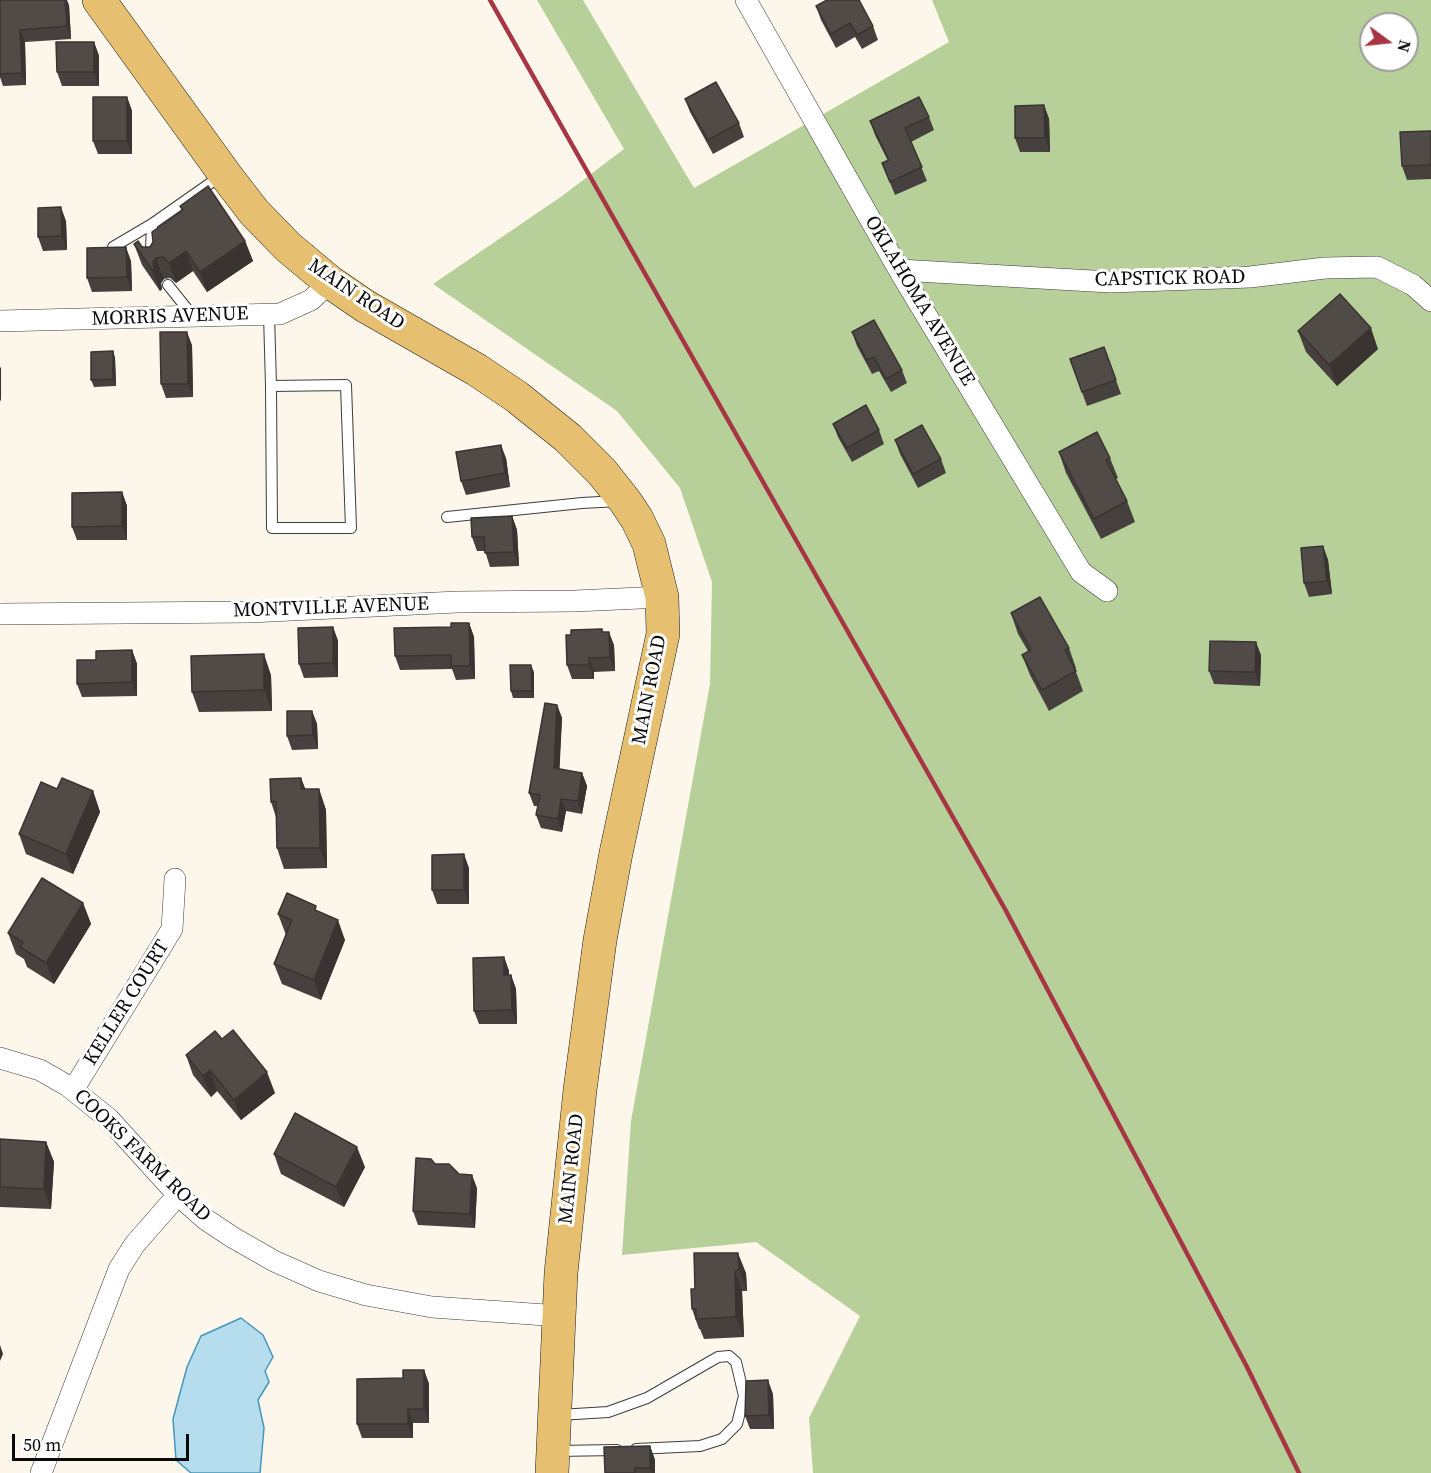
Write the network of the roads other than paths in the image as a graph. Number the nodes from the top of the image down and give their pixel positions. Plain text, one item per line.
1 (99, 0) edge
2 (746, 0) edge
3 (224, 173) junction
4 (152, 224) junction
5 (113, 248) edge
6 (153, 261) edge
7 (900, 270) junction
8 (330, 282) junction
9 (168, 285) dead end
10 (1431, 301) edge
11 (268, 314) junction
12 (193, 316) junction
13 (0, 321) edge
14 (271, 386) junction
15 (625, 501) junction
16 (447, 517) dead end
17 (1107, 591) dead end
18 (662, 597) junction
19 (0, 614) edge
20 (175, 879) dead end
21 (0, 1058) edge
22 (73, 1090) junction
23 (178, 1195) junction
24 (560, 1316) junction
25 (555, 1416) junction
26 (552, 1462) edge
27 (41, 1473) edge

1 - 3 main road, MAIN ROAD
2 - 7 street, OKLAHOMA AVENUE
3 - 4 lane
3 - 8 main road, MAIN ROAD
4 - 5 lane
4 - 6 lane
7 - 10 street, CAPSTICK ROAD
7 - 17 street, OKLAHOMA AVENUE
8 - 11 street, MORRIS AVENUE
8 - 15 main road, MAIN ROAD
9 - 12 lane
11 - 12 street, MORRIS AVENUE
11 - 14 lane
12 - 13 street, MORRIS AVENUE
14 - 14 lane
15 - 16 lane
15 - 18 main road, MAIN ROAD
18 - 19 street, MONTVILLE AVENUE
18 - 24 main road, MAIN ROAD
20 - 22 street, KELLER COURT
21 - 22 street, COOKS FARM ROAD
22 - 23 street, COOKS FARM ROAD
23 - 24 street, COOKS FARM ROAD
23 - 27 street
24 - 25 main road, MAIN ROAD
25 - 26 main road, MAIN ROAD
25 - 26 lane

